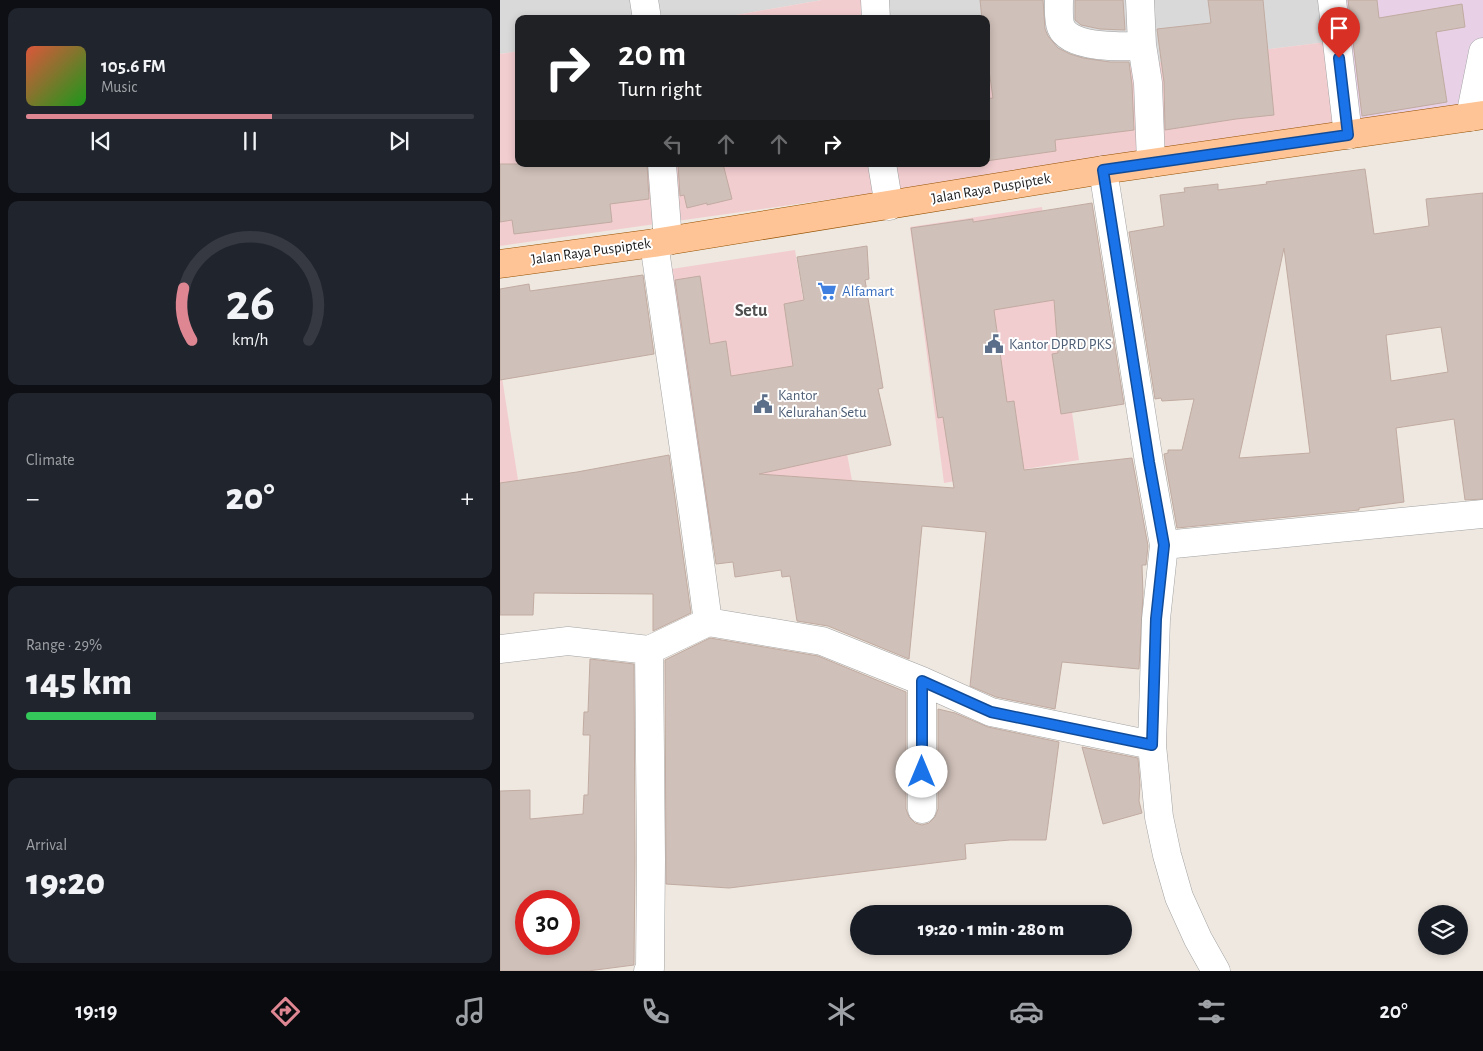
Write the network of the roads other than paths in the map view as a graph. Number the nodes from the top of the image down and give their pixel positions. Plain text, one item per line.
1 (644, 0) edge
2 (875, 0) edge
3 (1059, 0) edge
4 (1140, 0) edge
5 (1332, 0) edge
6 (646, 15) edge
7 (876, 15) edge
8 (1142, 46) junction
9 (1483, 52) edge
10 (1477, 116) edge
11 (1348, 135) junction
12 (1151, 163) junction
13 (662, 167) edge
14 (882, 167) edge
15 (1103, 170) junction
16 (889, 206) junction
17 (661, 242) junction
18 (500, 264) edge
19 (1483, 514) edge
20 (1164, 545) junction
21 (708, 622) junction
22 (500, 649) edge
23 (649, 650) junction
24 (922, 681) junction
25 (1152, 745) junction
26 (922, 809) dead end
27 (648, 971) edge
28 (1216, 971) edge

1 - 6 street
2 - 7 street
3 - 8 street
4 - 8 street
5 - 11 street
8 - 12 street
9 - 10 street
10 - 11 main road, Jalan Raya Puspiptek
11 - 12 main road, Jalan Raya Puspiptek
12 - 15 main road, Jalan Raya Puspiptek
13 - 17 street
14 - 16 street
15 - 16 main road, Jalan Raya Puspiptek
15 - 20 street
16 - 17 main road, Jalan Raya Puspiptek
17 - 18 main road, Jalan Raya Puspiptek
17 - 21 street
19 - 20 street
20 - 25 street
21 - 23 street
21 - 24 street
22 - 23 street
23 - 27 street
24 - 25 street
24 - 26 street
25 - 28 street

